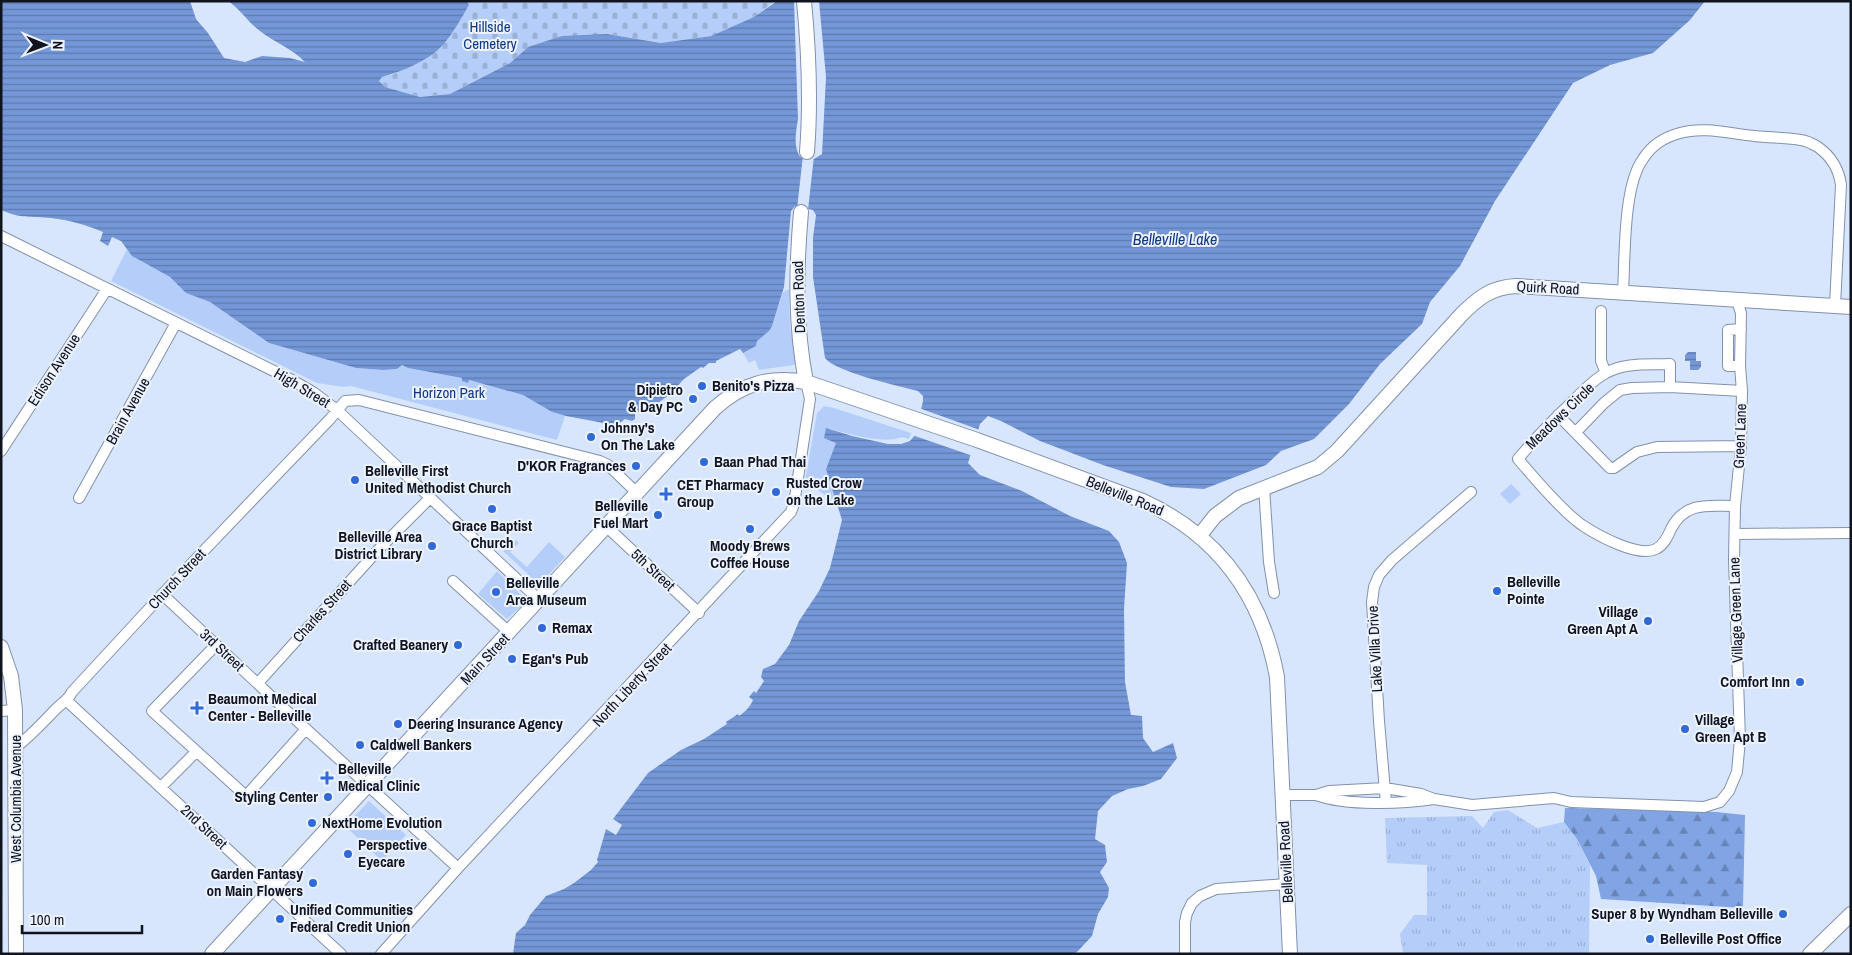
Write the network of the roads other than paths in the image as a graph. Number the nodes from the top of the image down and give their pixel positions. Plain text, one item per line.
1 (804, 1) edge
2 (807, 152) dead end
3 (801, 212) dead end
4 (1, 236) edge
5 (107, 289) junction
6 (1623, 293) junction
7 (1737, 300) junction
8 (1834, 306) junction
9 (1851, 307) edge
10 (1601, 311) dead end
11 (176, 323) junction
12 (1741, 333) junction
13 (1740, 366) junction
14 (1606, 373) junction
15 (769, 380) joint
16 (806, 382) junction
17 (1670, 387) junction
18 (1742, 391) junction
19 (337, 410) junction
20 (1558, 415) junction
21 (1576, 432) junction
22 (1741, 446) junction
23 (1, 451) edge
24 (1264, 487) junction
25 (1471, 492) dead end
26 (638, 493) junction
27 (79, 498) dead end
28 (430, 498) junction
29 (1735, 506) junction
30 (607, 527) junction
31 (1851, 533) edge
32 (1735, 534) junction
33 (1200, 536) junction
34 (453, 581) dead end
35 (1274, 593) dead end
36 (162, 594) junction
37 (539, 600) junction
38 (699, 612) junction
39 (509, 632) junction
40 (216, 645) junction
41 (1, 647) edge
42 (258, 683) junction
43 (67, 701) junction
44 (8, 711) edge
45 (306, 729) junction
46 (16, 747) junction
47 (196, 752) junction
48 (368, 785) junction
49 (161, 787) junction
50 (1385, 788) junction
51 (1283, 795) junction
52 (1316, 795) junction
53 (1434, 799) junction
54 (1386, 803) junction
55 (458, 868) junction
56 (1286, 884) junction
57 (271, 889) junction
58 (1851, 914) edge
59 (16, 954) edge
60 (212, 954) edge
61 (341, 954) edge
62 (381, 954) edge
63 (1185, 954) edge
64 (1290, 954) edge
65 (1810, 954) edge

1 - 2 main road
3 - 16 main road, Denton Road
4 - 5 street, High Street
5 - 11 street, High Street
5 - 23 street, Edison Avenue
6 - 7 main road, Quirk Road
6 - 8 street
6 - 24 main road, Quirk Road
7 - 8 main road, Quirk Road
7 - 12 street
8 - 9 main road, Quirk Road
10 - 14 street
11 - 19 street, High Street
11 - 27 street, Brain Avenue
12 - 13 street, Green Lane
12 - 13 street
13 - 18 street, Green Lane
14 - 17 street, Meadows Circle
14 - 20 street, Meadows Circle
15 - 16 main road, Belleville Road
15 - 26 main road, Main Street
16 - 33 main road, Belleville Road
16 - 38 street, North Liberty Street
17 - 18 street
17 - 21 street
18 - 22 street, Green Lane
19 - 26 street, High Street
19 - 28 street
19 - 36 street, Church Street
20 - 21 street
20 - 29 street, Meadows Circle
21 - 22 street
22 - 29 street, Green Lane
24 - 33 main road, Quirk Road
24 - 35 street
25 - 50 street, Lake Villa Drive
26 - 30 main road, Main Street
28 - 37 street
28 - 42 street, Charles Street
29 - 32 street, Green Lane
30 - 37 main road, Main Street
30 - 38 street, 5th Street
31 - 32 street
32 - 53 street, Village Green Lane
33 - 51 main road, Belleville Road
34 - 39 street
36 - 40 street, 3rd Street
36 - 43 street, Church Street
37 - 39 main road, Main Street
38 - 55 street, North Liberty Street
39 - 48 main road, Main Street
40 - 42 street, 3rd Street
40 - 47 street
41 - 44 main road, West Columbia Avenue
42 - 45 street, 3rd Street
43 - 46 street, Church Street
43 - 49 street, 2nd Street
44 - 46 main road, West Columbia Avenue
45 - 47 street
45 - 48 street, 3rd Street
46 - 59 main road, West Columbia Avenue
47 - 49 street
48 - 55 street, 3rd Street
48 - 57 main road, Main Street
49 - 57 street, 2nd Street
50 - 52 street
50 - 53 street
50 - 54 street, Lake Villa Drive
51 - 52 street
51 - 56 main road, Belleville Road
52 - 54 street
53 - 54 street
55 - 62 street, North Liberty Street
56 - 63 street
56 - 64 main road, Belleville Road
57 - 60 main road, Main Street
57 - 61 street, 2nd Street
58 - 65 main road

